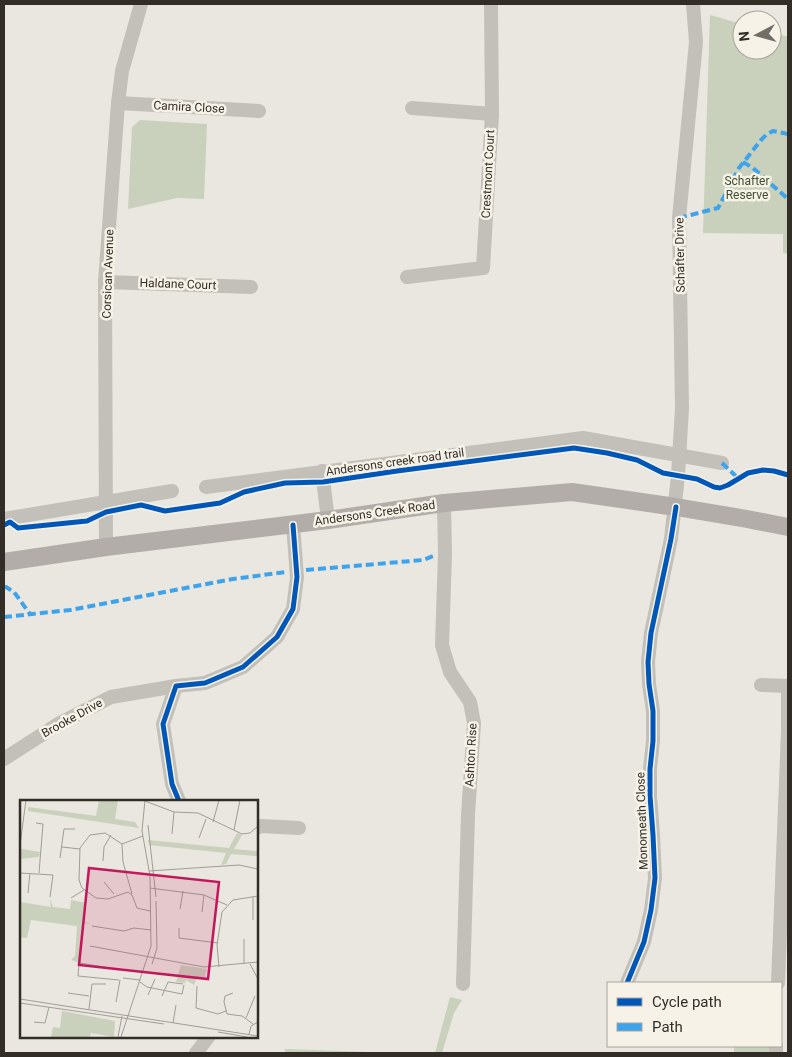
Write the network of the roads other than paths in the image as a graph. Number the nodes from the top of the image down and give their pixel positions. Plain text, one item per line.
1 (141, 4) edge
2 (491, 4) edge
3 (693, 4) edge
4 (118, 104) junction
5 (412, 108) dead end
6 (259, 112) dead end
7 (492, 114) junction
8 (407, 277) dead end
9 (106, 282) junction
10 (251, 287) dead end
11 (679, 456) junction
12 (722, 463) dead end
13 (322, 471) junction
14 (206, 487) dead end
15 (172, 491) dead end
16 (106, 502) junction
17 (444, 503) junction
18 (676, 507) junction
19 (4, 519) edge
20 (747, 519) junction
21 (328, 520) junction
22 (293, 525) junction
23 (788, 527) edge
24 (788, 534) edge
25 (106, 547) junction
26 (4, 562) edge
27 (761, 685) dead end
28 (176, 686) junction
29 (788, 686) edge
30 (4, 758) edge
31 (179, 800) edge
32 (258, 827) edge
33 (299, 828) dead end
34 (624, 981) edge
35 (778, 982) edge
36 (463, 984) dead end
37 (208, 1037) edge
38 (196, 1053) edge

1 - 4 street, Corsican Avenue
2 - 7 street, Crestmont Court
3 - 11 street, Schafter Drive
4 - 6 street, Camira Close
4 - 9 street, Corsican Avenue
5 - 7 street
7 - 8 street, Crestmont Court
9 - 10 street, Haldane Court
9 - 16 street, Corsican Avenue
11 - 12 street
11 - 13 street
11 - 18 street, Schafter Drive
13 - 14 street
13 - 21 street
15 - 16 street
16 - 19 street
16 - 25 street, Corsican Avenue
17 - 18 main road, Andersons Creek Road
17 - 21 main road, Andersons Creek Road
17 - 36 street, Ashton Rise
18 - 20 main road, Andersons Creek Road
18 - 34 street, Monomeath Close
20 - 23 main road, Andersons Creek Road
20 - 24 main road, Andersons Creek Road
21 - 22 main road, Andersons Creek Road
22 - 25 main road, Andersons Creek Road
22 - 28 street, Brooke Drive
25 - 26 main road, Andersons Creek Road
27 - 29 street
28 - 30 street, Brooke Drive
28 - 31 street
29 - 35 street
32 - 33 street
37 - 38 street

